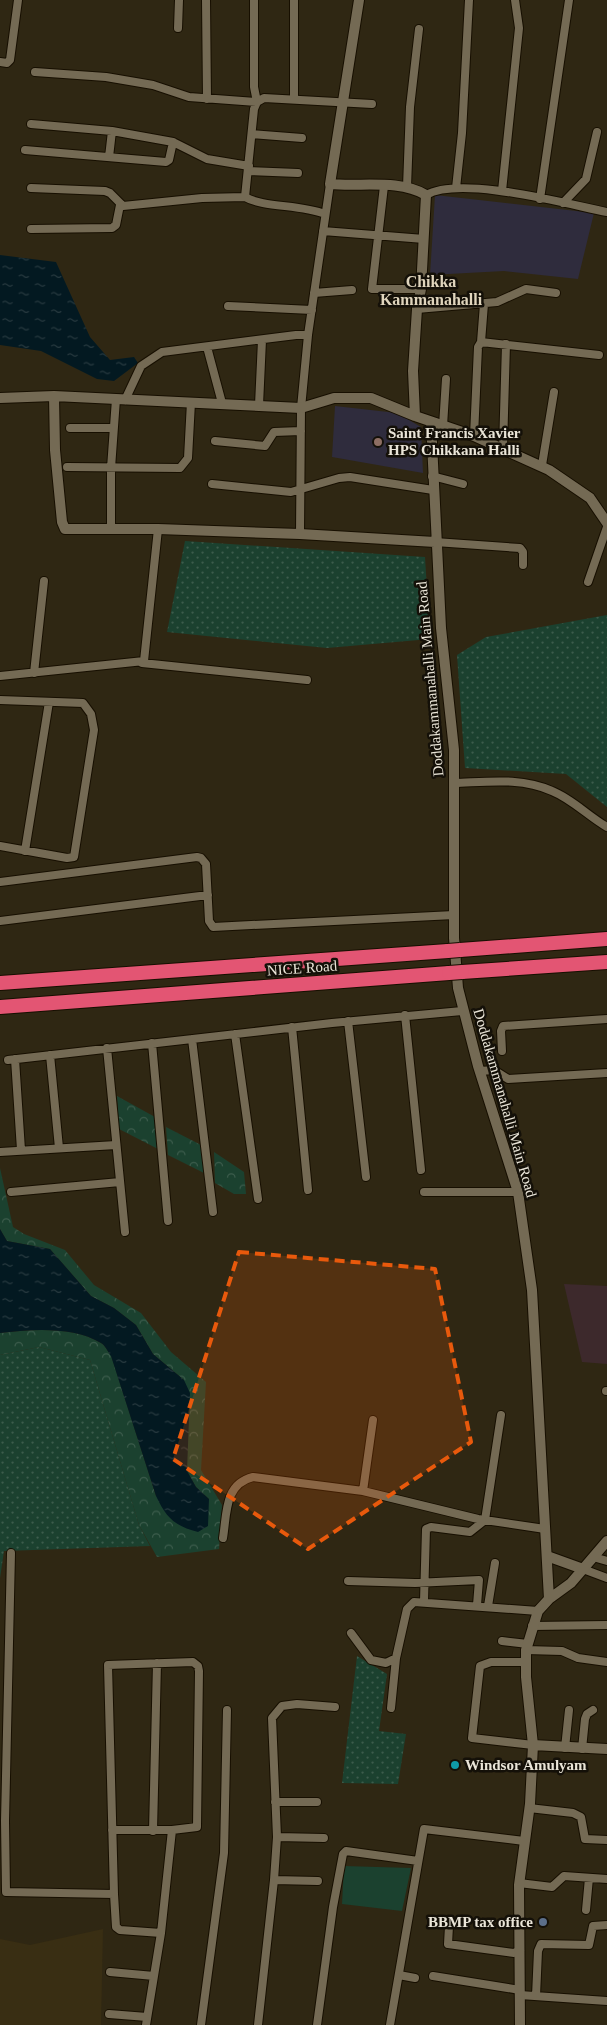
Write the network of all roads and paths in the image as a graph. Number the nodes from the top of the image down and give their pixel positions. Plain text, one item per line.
1 (18, 0) edge
2 (179, 0) edge
3 (206, 0) edge
4 (254, 0) edge
5 (294, 0) edge
6 (359, 0) edge
7 (469, 0) edge
8 (515, 0) edge
9 (569, 0) edge
10 (178, 28) dead end
11 (419, 29) dead end
12 (0, 62) edge
13 (35, 72) dead end
14 (207, 99) junction
15 (294, 100) junction
16 (257, 102) junction
17 (343, 102) junction
18 (372, 104) dead end
19 (31, 124) dead end
20 (112, 131) junction
21 (597, 132) dead end
22 (252, 134) junction
23 (302, 138) dead end
24 (173, 142) junction
25 (25, 150) dead end
26 (109, 157) junction
27 (249, 169) junction
28 (298, 173) dead end
29 (330, 184) junction
30 (384, 186) junction
31 (407, 187) junction
32 (32, 188) dead end
33 (456, 188) junction
34 (502, 192) junction
35 (426, 195) junction
36 (245, 197) junction
37 (540, 199) junction
38 (562, 203) junction
39 (120, 205) junction
40 (607, 212) edge
41 (325, 214) junction
42 (31, 229) dead end
43 (323, 231) junction
44 (378, 236) junction
45 (424, 239) junction
46 (422, 289) junction
47 (352, 290) dead end
48 (314, 293) junction
49 (556, 293) dead end
50 (484, 304) junction
51 (228, 306) dead end
52 (417, 309) junction
53 (312, 310) junction
54 (308, 335) junction
55 (262, 340) junction
56 (481, 342) junction
57 (506, 344) junction
58 (207, 347) junction
59 (599, 355) dead end
60 (446, 379) dead end
61 (554, 392) dead end
62 (54, 396) junction
63 (0, 398) edge
64 (120, 400) junction
65 (191, 402) junction
66 (222, 403) junction
67 (259, 405) junction
68 (301, 408) junction
69 (415, 416) junction
70 (431, 422) junction
71 (443, 426) junction
72 (70, 428) dead end
73 (113, 428) junction
74 (301, 431) junction
75 (474, 436) junction
76 (215, 441) dead end
77 (503, 448) junction
78 (542, 465) junction
79 (67, 467) dead end
80 (111, 468) junction
81 (432, 476) junction
82 (212, 484) dead end
83 (463, 484) dead end
84 (433, 490) junction
85 (301, 491) junction
86 (607, 523) edge
87 (607, 527) edge
88 (111, 528) junction
89 (158, 529) junction
90 (300, 534) junction
91 (435, 542) junction
92 (523, 565) dead end
93 (44, 581) dead end
94 (588, 582) dead end
95 (142, 663) junction
96 (34, 673) junction
97 (0, 676) edge
98 (307, 680) dead end
99 (0, 700) edge
100 (49, 702) junction
101 (454, 783) junction
102 (607, 827) edge
103 (0, 846) edge
104 (25, 850) junction
105 (0, 882) edge
106 (208, 895) junction
107 (454, 915) junction
108 (0, 920) edge
109 (607, 939) edge
110 (607, 962) edge
111 (0, 984) edge
112 (0, 1007) edge
113 (462, 1011) junction
114 (405, 1016) junction
115 (607, 1019) edge
116 (348, 1021) junction
117 (292, 1027) junction
118 (235, 1034) junction
119 (192, 1039) junction
120 (152, 1043) junction
121 (107, 1048) junction
122 (502, 1051) dead end
123 (50, 1055) junction
124 (480, 1071) junction
125 (607, 1073) edge
126 (116, 1145) junction
127 (59, 1148) junction
128 (21, 1150) junction
129 (0, 1152) edge
130 (421, 1170) dead end
131 (366, 1178) dead end
132 (120, 1182) junction
133 (308, 1190) dead end
134 (12, 1192) dead end
135 (424, 1192) dead end
136 (518, 1192) junction
137 (258, 1199) dead end
138 (212, 1212) dead end
139 (168, 1221) dead end
140 (125, 1232) dead end
141 (502, 1415) dead end
142 (373, 1420) dead end
143 (364, 1490) junction
144 (485, 1520) junction
145 (545, 1529) junction
146 (223, 1538) dead end
147 (607, 1541) edge
148 (11, 1553) dead end
149 (547, 1556) junction
150 (593, 1558) junction
151 (607, 1561) edge
152 (495, 1563) dead end
153 (583, 1569) junction
154 (607, 1578) edge
155 (348, 1581) dead end
156 (424, 1583) junction
157 (549, 1598) junction
158 (424, 1601) junction
159 (476, 1605) junction
160 (488, 1606) junction
161 (538, 1612) junction
162 (607, 1625) edge
163 (532, 1626) junction
164 (351, 1633) dead end
165 (502, 1641) dead end
166 (527, 1647) junction
167 (396, 1658) junction
168 (525, 1662) junction
169 (607, 1662) edge
170 (156, 1663) junction
171 (335, 1707) dead end
172 (391, 1708) dead end
173 (227, 1710) dead end
174 (569, 1710) dead end
175 (593, 1710) dead end
176 (533, 1745) junction
177 (565, 1748) junction
178 (582, 1749) junction
179 (607, 1749) edge
180 (275, 1802) junction
181 (317, 1802) dead end
182 (529, 1808) junction
183 (112, 1830) junction
184 (172, 1830) junction
185 (153, 1831) junction
186 (277, 1837) junction
187 (324, 1838) dead end
188 (607, 1840) edge
189 (524, 1841) junction
190 (418, 1861) junction
191 (589, 1878) junction
192 (607, 1879) edge
193 (274, 1880) junction
194 (318, 1881) dead end
195 (519, 1883) junction
196 (3, 1892) edge
197 (114, 1894) junction
198 (586, 1910) dead end
199 (607, 1925) edge
200 (450, 1926) dead end
201 (161, 1933) junction
202 (520, 1950) junction
203 (110, 1972) dead end
204 (398, 1975) junction
205 (154, 1976) junction
206 (433, 1976) dead end
207 (415, 1978) dead end
208 (520, 1991) junction
209 (537, 1992) junction
210 (607, 2001) edge
211 (109, 2014) dead end
212 (146, 2021) edge
213 (201, 2025) edge
214 (258, 2025) edge
215 (317, 2025) edge
216 (390, 2025) edge
217 (520, 2025) edge

1 - 12 street
2 - 10 street
3 - 14 street
4 - 16 street
5 - 15 street
6 - 17 street
7 - 33 street
8 - 34 street
9 - 37 street
11 - 31 street
13 - 14 street
14 - 16 street
15 - 16 street
15 - 17 street
16 - 22 street
17 - 18 street
17 - 29 street
19 - 20 street
20 - 24 street
20 - 26 street
21 - 38 street
22 - 23 street
22 - 27 street
24 - 26 street
24 - 27 street
25 - 26 street
27 - 28 street
27 - 36 street
29 - 30 street
29 - 41 street
30 - 31 street
30 - 44 street
31 - 35 street
32 - 39 street
33 - 34 street
33 - 35 street
34 - 37 street
35 - 45 street
36 - 39 street
36 - 41 street
37 - 38 street
38 - 40 street
39 - 42 street
41 - 43 street
43 - 44 street
43 - 48 street
44 - 45 street
44 - 46 street
45 - 46 street
46 - 52 street
47 - 48 street
48 - 53 street
49 - 50 street
50 - 52 street
50 - 56 street
51 - 53 street
52 - 69 street
53 - 54 street
54 - 55 street
54 - 68 street
55 - 58 street
55 - 67 street
56 - 57 street
56 - 75 street
57 - 59 street
57 - 77 street
58 - 64 street
58 - 66 street
60 - 71 street
61 - 78 street
62 - 63 street
62 - 64 street
62 - 88 street
64 - 65 street
64 - 73 street
65 - 66 street
65 - 80 street
66 - 67 street
67 - 68 street
68 - 69 street
68 - 74 street
69 - 70 street
70 - 71 street
70 - 81 street, Doddakammanahalli Main Road
71 - 75 street
72 - 73 street
73 - 80 street
74 - 76 street
74 - 85 street
75 - 77 street
77 - 78 street
78 - 86 street
79 - 80 street
80 - 88 street
81 - 83 street
81 - 84 street, Doddakammanahalli Main Road
82 - 85 street
84 - 85 street
84 - 91 street, Doddakammanahalli Main Road
85 - 90 street
87 - 94 street
88 - 89 street
89 - 90 street
89 - 95 street
90 - 91 street
91 - 92 street
91 - 101 street, Doddakammanahalli Main Road
93 - 96 street
95 - 96 street
95 - 98 street
96 - 97 street
99 - 100 street
100 - 104 street
100 - 104 street
101 - 102 street
101 - 107 street, Doddakammanahalli Main Road
103 - 104 street
105 - 106 street
106 - 107 street
106 - 108 street
107 - 113 street, Doddakammanahalli Main Road
109 - 111 highway, NICE Road
110 - 112 highway, NICE Road
113 - 114 street
113 - 124 street, Doddakammanahalli Main Road
114 - 116 street
114 - 130 street
115 - 122 street
116 - 117 street
116 - 131 street
117 - 118 street
117 - 133 street
118 - 119 street
118 - 137 street
119 - 120 street
119 - 138 street
120 - 121 street
120 - 139 street
121 - 123 street
121 - 126 street
123 - 127 street
123 - 128 street
124 - 125 street
124 - 136 street, Doddakammanahalli Main Road
126 - 127 street
126 - 132 street
127 - 128 street
128 - 129 street
132 - 134 street
132 - 140 street
135 - 136 street
136 - 145 street, Doddakammanahalli Main Road
141 - 144 street
142 - 143 street
143 - 144 street
143 - 146 street
144 - 145 street
144 - 156 street
145 - 149 street, Doddakammanahalli Main Road
147 - 150 street
148 - 196 street
149 - 153 street
149 - 157 street, Doddakammanahalli Main Road
150 - 151 street
150 - 153 street
152 - 160 street
153 - 154 street
153 - 157 street
155 - 156 street
156 - 158 street
156 - 159 street
157 - 161 street
158 - 159 street
158 - 167 street
159 - 160 street
160 - 161 street
161 - 163 street
162 - 163 street
163 - 166 street
164 - 167 street
165 - 166 street
166 - 168 street
166 - 169 street
167 - 172 street
168 - 176 street
168 - 176 street
170 - 183 street
170 - 184 street
170 - 185 street
171 - 180 street
173 - 213 street
174 - 177 street
175 - 178 street
176 - 177 street
176 - 182 street
177 - 178 street
178 - 179 street
180 - 181 street
180 - 186 street
182 - 188 street
182 - 189 street
183 - 185 street
183 - 197 street
184 - 185 street
184 - 201 street
186 - 187 street
186 - 193 street
189 - 190 street
189 - 195 street
190 - 204 street
190 - 215 street
191 - 192 street
191 - 195 street
191 - 198 street
193 - 194 street
193 - 214 street
195 - 202 street
196 - 197 street
197 - 201 street
199 - 209 street
200 - 202 street
201 - 205 street
202 - 208 street
203 - 205 street
204 - 207 street
204 - 216 street
205 - 212 street
206 - 208 street
208 - 209 street
208 - 217 street
209 - 210 street
211 - 212 street

